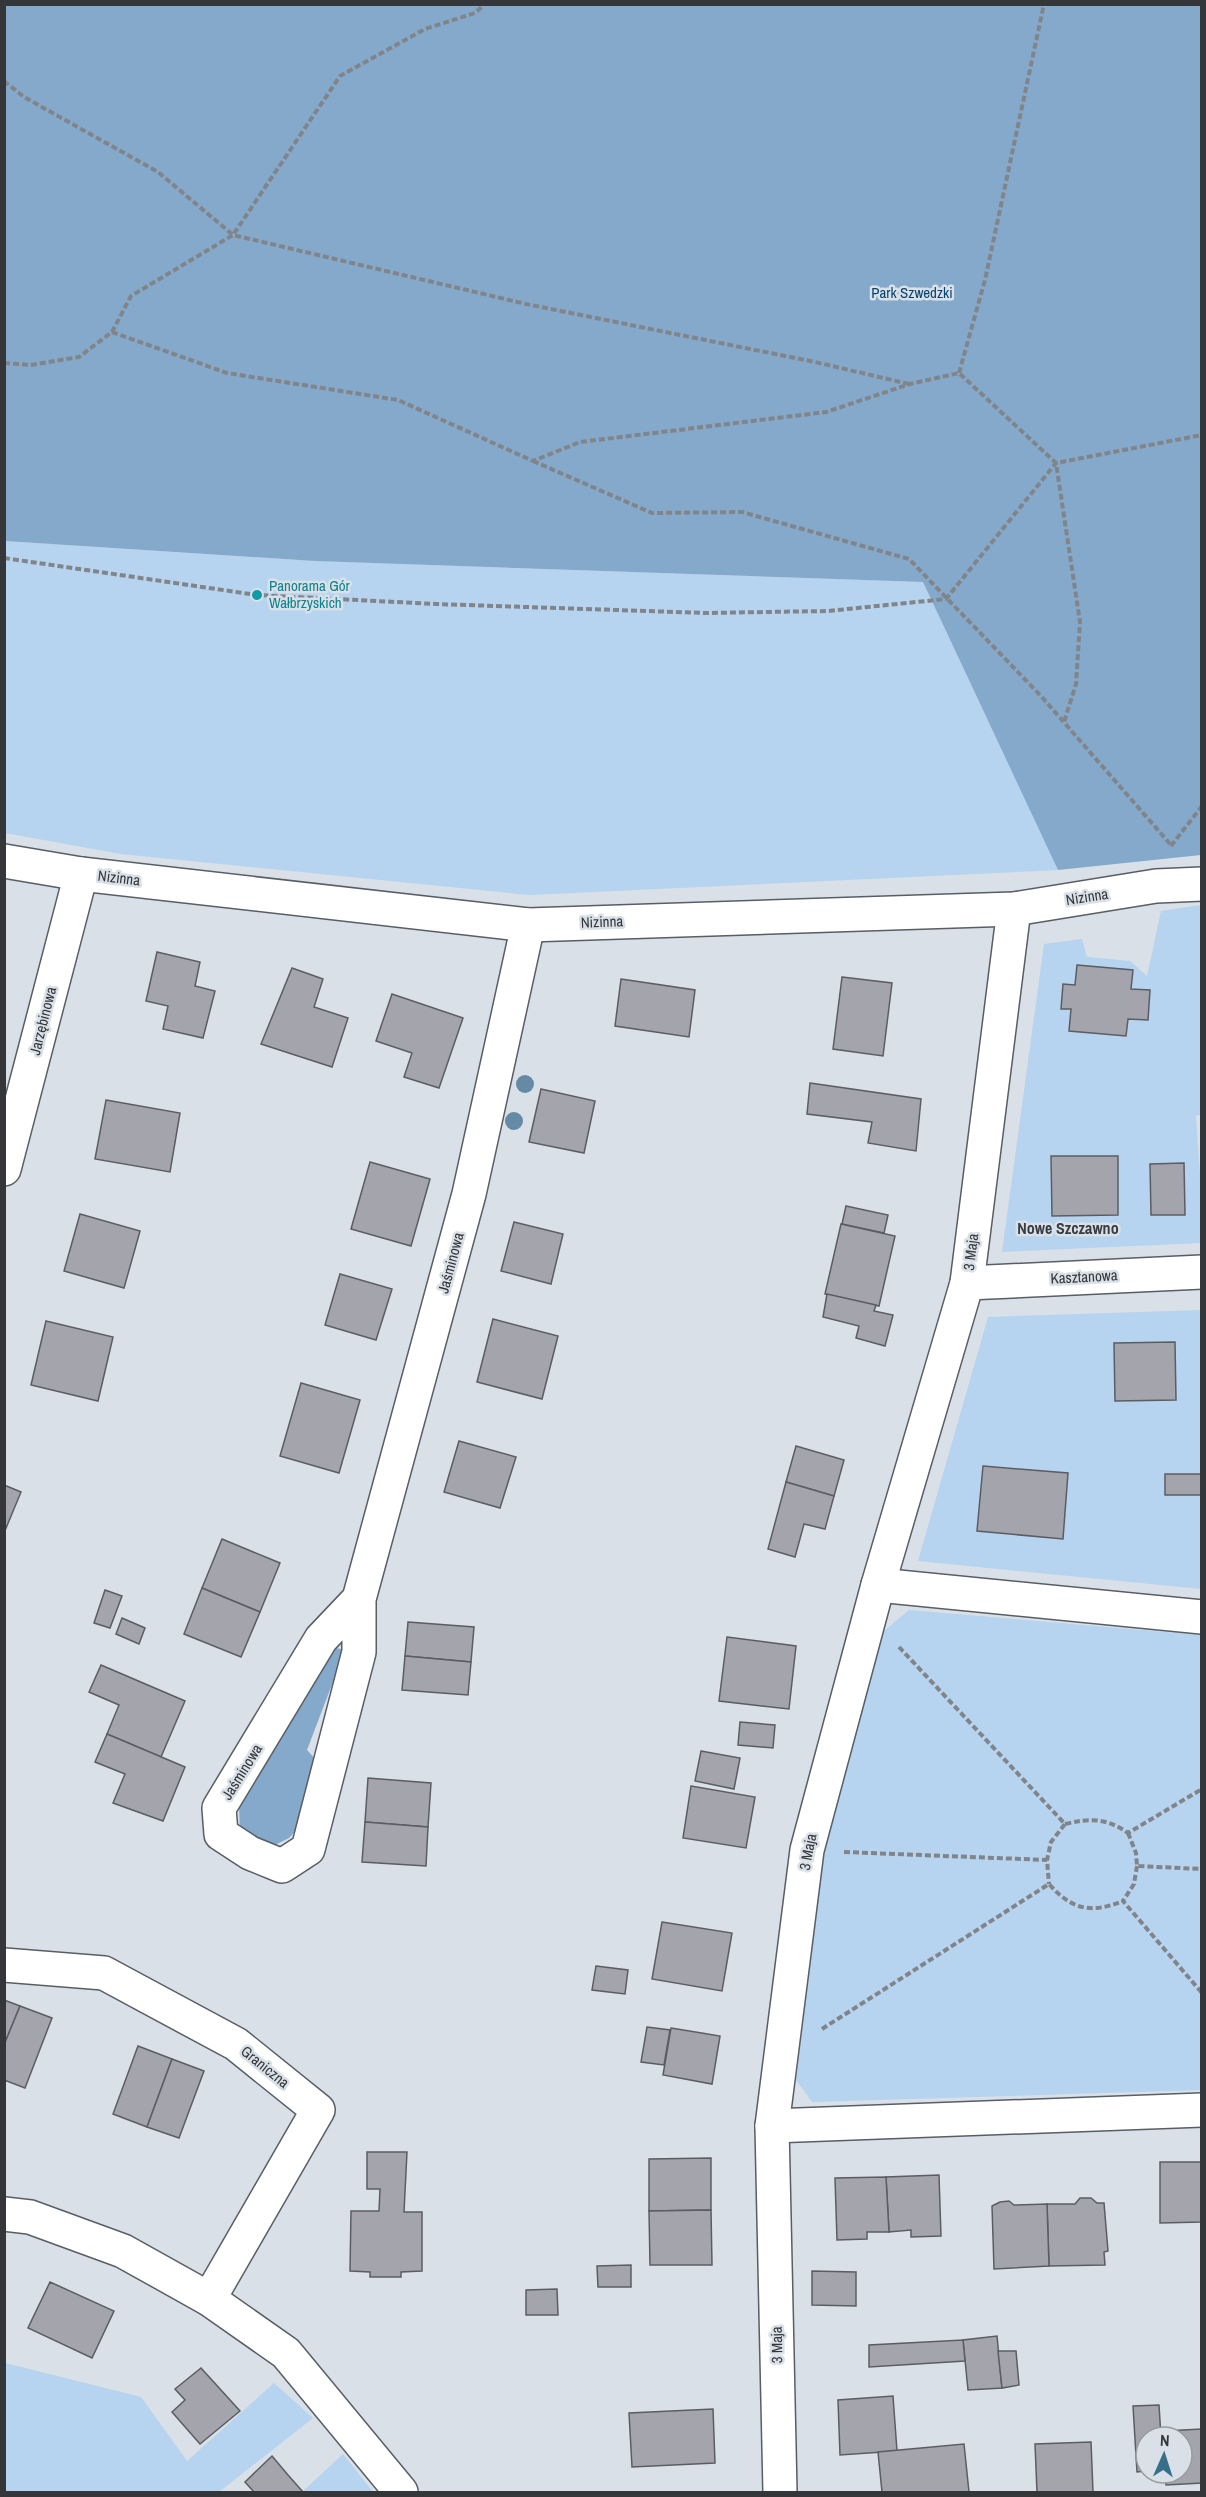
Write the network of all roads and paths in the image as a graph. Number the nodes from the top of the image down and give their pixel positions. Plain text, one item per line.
1 (485, 4) edge
2 (1044, 4) edge
3 (4, 81) edge
4 (233, 235) junction
5 (112, 332) junction
6 (4, 363) edge
7 (960, 373) junction
8 (910, 384) junction
9 (1202, 435) edge
10 (533, 461) junction
11 (1056, 463) junction
12 (4, 558) edge
13 (946, 599) junction
14 (1064, 722) junction
15 (1202, 806) edge
16 (4, 861) edge
17 (81, 874) junction
18 (1202, 884) edge
19 (1014, 909) junction
20 (528, 925) junction
21 (4, 1169) edge
22 (1202, 1272) edge
23 (967, 1283) junction
24 (878, 1585) junction
25 (359, 1599) junction
26 (869, 1616) junction
27 (1202, 1617) edge
28 (1202, 1789) edge
29 (1065, 1824) junction
30 (1128, 1833) junction
31 (807, 1850) junction
32 (1047, 1860) junction
33 (1137, 1866) junction
34 (1202, 1869) edge
35 (1049, 1884) junction
36 (1123, 1901) junction
37 (4, 1965) edge
38 (1202, 1993) edge
39 (781, 2055) junction
40 (1202, 2110) edge
41 (772, 2126) junction
42 (4, 2214) edge
43 (209, 2299) junction
44 (401, 2493) edge
45 (780, 2493) edge

1 - 4 path
2 - 7 path
3 - 4 path
4 - 5 path
4 - 8 path
5 - 6 path
5 - 10 path
7 - 8 path
7 - 11 path
8 - 10 path
9 - 11 path
10 - 13 path
11 - 13 path
11 - 14 path
12 - 13 path
13 - 14 path
14 - 15 path
16 - 17 street, Nizinna
17 - 20 street, Nizinna
17 - 21 street, Jarzębinowa
18 - 19 street, Nizinna
19 - 20 street, Nizinna
19 - 23 street, 3 Maja
20 - 25 street, Jaśminowa
22 - 23 street, Kasztanowa
23 - 24 street, 3 Maja
24 - 26 street, 3 Maja
24 - 27 street
25 - 25 street, Jaśminowa
26 - 29 path
26 - 31 street, 3 Maja
28 - 30 path
29 - 30 path
29 - 32 path
30 - 33 path
31 - 32 path
31 - 39 street, 3 Maja
32 - 35 path
33 - 34 path
33 - 36 path
35 - 36 path
35 - 39 path
36 - 38 path
37 - 43 street, Graniczna
39 - 41 street, 3 Maja
40 - 41 street
41 - 45 street, 3 Maja
42 - 43 street
43 - 44 street

